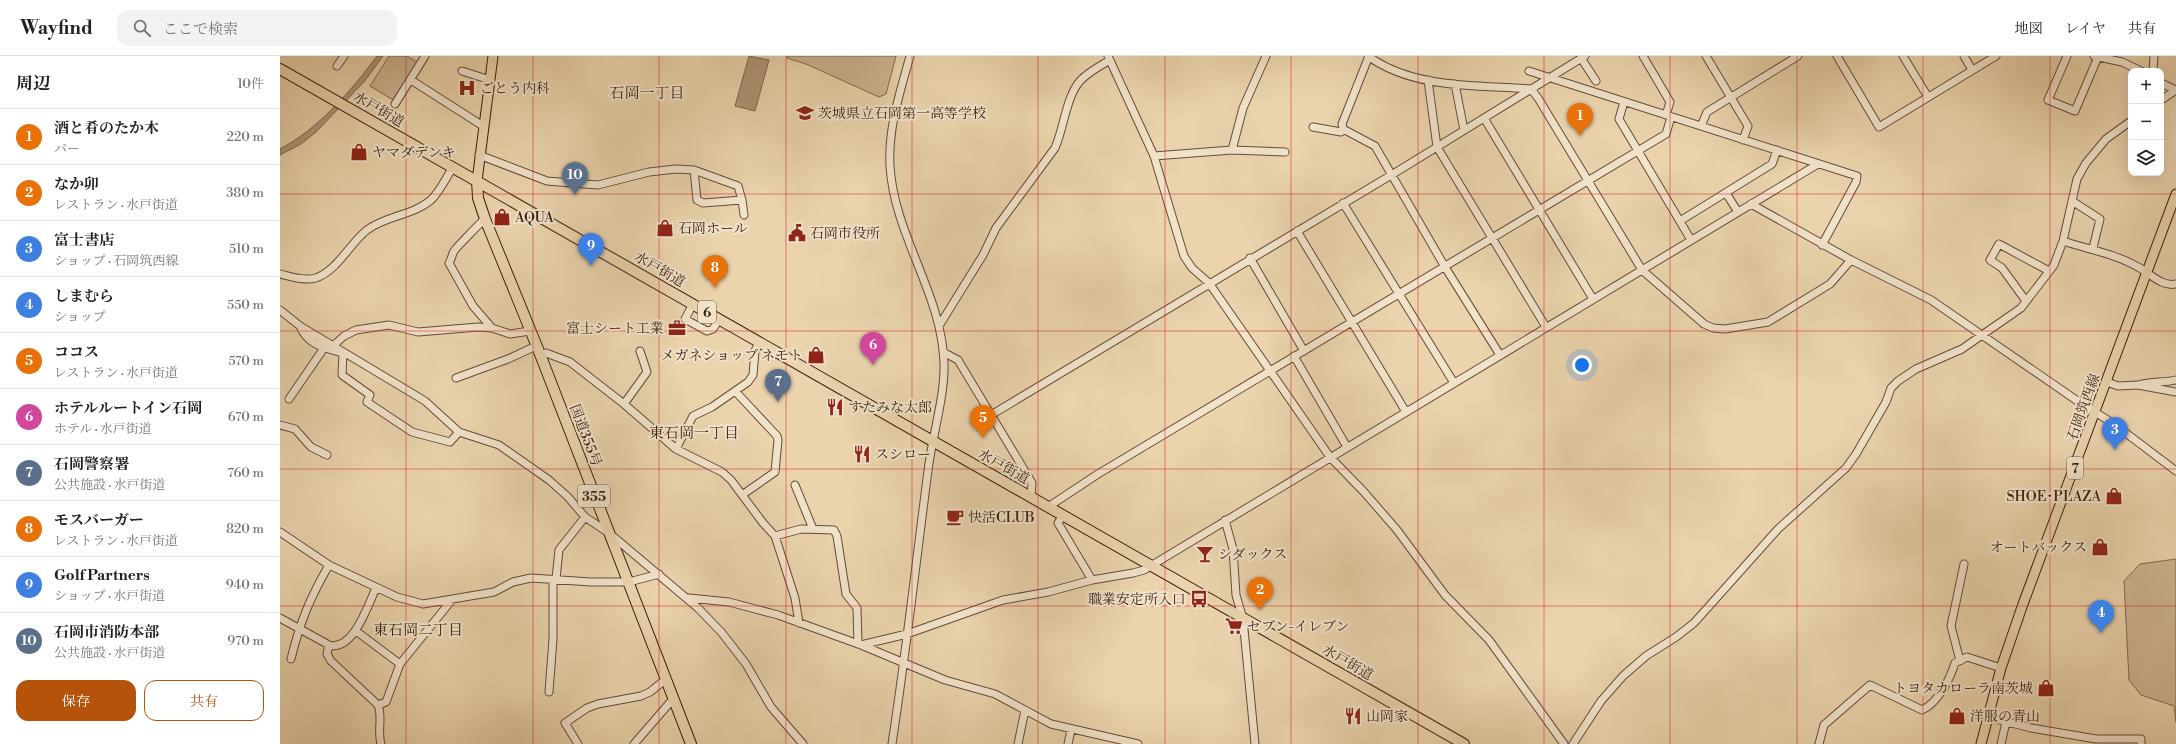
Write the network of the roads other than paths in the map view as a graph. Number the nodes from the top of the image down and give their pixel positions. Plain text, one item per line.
1 (344, 56) edge
2 (425, 56) edge
3 (494, 56) edge
4 (910, 56) edge
5 (1266, 56) edge
6 (1368, 56) edge
7 (1644, 56) edge
8 (1706, 56) edge
9 (1798, 56) edge
10 (1837, 56) edge
11 (1903, 56) edge
12 (1964, 56) edge
13 (1996, 56) edge
14 (2067, 56) edge
15 (2154, 56) edge
16 (1583, 57) edge
17 (2096, 57) edge
18 (1109, 58) edge
19 (337, 66) dead end
20 (2135, 68) edge
21 (2153, 68) edge
22 (280, 69) edge
23 (1972, 70) junction
24 (1529, 71) dead end
25 (462, 72) dead end
26 (1549, 78) junction
27 (411, 80) junction
28 (490, 80) junction
29 (1428, 80) junction
30 (1596, 81) dead end
31 (1455, 84) junction
32 (2164, 84) edge
33 (1531, 89) junction
34 (2176, 90) edge
35 (1731, 97) junction
36 (1928, 97) junction
37 (2164, 98) edge
38 (1624, 102) junction
39 (395, 104) dead end
40 (1669, 116) junction
41 (1484, 118) junction
42 (2128, 123) edge
43 (483, 126) junction
44 (1701, 126) junction
45 (1313, 127) dead end
46 (1343, 129) junction
47 (1464, 130) junction
48 (1743, 140) junction
49 (1437, 147) junction
50 (1232, 150) junction
51 (1777, 150) junction
52 (1638, 151) junction
53 (1285, 152) dead end
54 (479, 155) junction
55 (1154, 156) junction
56 (1818, 164) junction
57 (453, 167) junction
58 (694, 170) junction
59 (1393, 174) junction
60 (1589, 180) junction
61 (477, 181) junction
62 (1726, 193) junction
63 (2176, 194) edge
64 (742, 200) junction
65 (2072, 201) junction
66 (1343, 203) junction
67 (1751, 204) junction
68 (1540, 210) junction
69 (1738, 212) junction
70 (744, 215) dead end
71 (485, 219) junction
72 (1680, 221) junction
73 (1297, 231) junction
74 (1493, 238) junction
75 (1691, 240) junction
76 (2063, 241) junction
77 (1822, 244) junction
78 (2092, 248) dead end
79 (1250, 258) junction
80 (1851, 260) junction
81 (1445, 267) junction
82 (1642, 270) junction
83 (2049, 271) junction
84 (2147, 272) junction
85 (280, 274) edge
86 (1209, 284) junction
87 (2176, 284) edge
88 (1399, 295) junction
89 (1594, 299) junction
90 (2026, 301) junction
91 (693, 304) junction
92 (280, 310) edge
93 (719, 319) junction
94 (1351, 324) junction
95 (300, 326) junction
96 (939, 326) junction
97 (1546, 327) junction
98 (492, 328) junction
99 (530, 331) junction
100 (1982, 334) junction
101 (759, 342) junction
102 (334, 345) junction
103 (324, 348) junction
104 (538, 350) junction
105 (640, 351) dead end
106 (1304, 351) junction
107 (943, 352) junction
108 (343, 353) junction
109 (1500, 355) junction
110 (1294, 356) junction
111 (1270, 371) junction
112 (456, 378) dead end
113 (2176, 380) edge
114 (2107, 382) junction
115 (1454, 383) junction
116 (2138, 385) junction
117 (735, 391) junction
118 (2176, 392) edge
119 (289, 399) dead end
120 (624, 404) junction
121 (1406, 412) junction
122 (2096, 413) junction
123 (991, 415) junction
124 (280, 425) edge
125 (459, 432) junction
126 (932, 442) junction
127 (1347, 447) junction
128 (676, 449) junction
129 (327, 455) dead end
130 (1330, 457) junction
131 (2176, 471) edge
132 (795, 485) dead end
133 (742, 495) junction
134 (1031, 497) junction
135 (1048, 506) junction
136 (1063, 515) junction
137 (585, 517) junction
138 (1225, 520) junction
139 (813, 529) junction
140 (280, 532) edge
141 (609, 533) junction
142 (775, 536) junction
143 (1964, 564) dead end
144 (329, 565) junction
145 (1151, 565) junction
146 (659, 574) junction
147 (554, 579) junction
148 (1092, 580) junction
149 (629, 582) junction
150 (376, 588) junction
151 (688, 598) junction
152 (451, 600) junction
153 (280, 618) edge
154 (1243, 619) junction
155 (798, 623) junction
156 (298, 628) junction
157 (356, 631) junction
158 (907, 634) junction
159 (329, 645) junction
160 (860, 645) junction
161 (291, 659) dead end
162 (1960, 661) junction
163 (903, 662) junction
164 (400, 664) junction
165 (2001, 668) junction
166 (666, 679) junction
167 (549, 692) dead end
168 (673, 699) junction
169 (378, 705) junction
170 (1025, 710) junction
171 (1988, 717) junction
172 (2006, 722) junction
173 (1071, 730) junction
174 (381, 744) edge
175 (578, 744) edge
176 (634, 744) edge
177 (691, 744) edge
178 (803, 744) edge
179 (892, 744) edge
180 (1018, 744) edge
181 (1068, 744) edge
182 (1138, 744) edge
183 (1255, 744) edge
184 (1464, 744) edge
185 (1564, 744) edge
186 (1573, 744) edge
187 (1819, 744) edge
188 (1981, 744) edge
189 (2001, 744) edge
190 (2140, 744) edge

1 - 19 street
2 - 27 street
3 - 28 main road
4 - 96 street
5 - 50 street
6 - 29 street
6 - 46 street
7 - 40 street
8 - 35 street
9 - 35 street
10 - 36 street
11 - 36 street
12 - 23 street
13 - 23 street
14 - 17 street
15 - 21 street
16 - 26 street
16 - 30 street
17 - 20 street
18 - 55 street
18 - 96 street
22 - 57 highway, 水戸街道 / 6
23 - 36 street
24 - 26 street
25 - 28 street
26 - 33 street
26 - 38 street
27 - 39 street
27 - 43 street
28 - 43 main road
29 - 31 street
29 - 49 street
31 - 33 street
31 - 47 street
32 - 34 street
33 - 41 street
33 - 60 street
34 - 37 street
35 - 44 street
35 - 48 street
38 - 40 street
38 - 52 street
40 - 44 street
40 - 52 street
41 - 47 street
41 - 68 street
42 - 65 street
43 - 54 main road
44 - 48 street
45 - 46 street
46 - 59 street
47 - 49 street
48 - 51 street
49 - 59 street
49 - 74 street
50 - 53 street
50 - 55 street
51 - 56 street
51 - 62 street
52 - 60 street
52 - 72 street
54 - 58 street
54 - 61 main road
55 - 86 street
56 - 67 street
56 - 77 street
57 - 61 highway, 水戸街道 / 6
57 - 85 street
58 - 64 street
58 - 64 street
59 - 66 street
59 - 81 street
60 - 68 street
60 - 82 street
61 - 71 highway, 国道355号 / 355
61 - 91 highway, 水戸街道 / 6
62 - 69 street
62 - 72 street
63 - 84 main road, 石岡筑西線 / 7
64 - 70 street
65 - 76 street
65 - 78 street
66 - 73 street
66 - 88 street
67 - 69 street
67 - 77 street
68 - 74 street
68 - 89 street
69 - 75 street
71 - 98 street
71 - 99 highway, 国道355号 / 355
72 - 75 street
73 - 79 street
73 - 94 street
74 - 81 street
74 - 97 street
75 - 82 street
76 - 83 street
76 - 84 street
77 - 80 street
79 - 86 street
79 - 106 street
80 - 82 street
80 - 100 street
81 - 88 street
81 - 109 street
82 - 89 street
83 - 90 street
83 - 90 street
84 - 87 street
84 - 114 main road, 石岡筑西線 / 7
86 - 111 street
86 - 123 street
88 - 94 street
88 - 115 street
89 - 97 street
90 - 100 street
91 - 93 highway, 水戸街道 / 6
91 - 93 street
92 - 95 street
93 - 101 highway, 水戸街道 / 6
94 - 106 street
94 - 121 street
95 - 102 street
95 - 103 street
96 - 107 street
97 - 109 street
98 - 99 street
98 - 102 street
99 - 104 highway, 国道355号 / 355
100 - 122 street
100 - 186 street
101 - 117 street
101 - 126 highway, 水戸街道 / 6
102 - 108 street
103 - 108 street
103 - 119 street
104 - 112 street
104 - 120 street
104 - 141 highway, 国道355号 / 355
105 - 120 street
106 - 110 street
107 - 123 street
107 - 126 street
108 - 125 street
108 - 125 street
109 - 115 street
110 - 111 street
110 - 127 street
111 - 130 street
111 - 135 street
113 - 116 street
114 - 116 street
114 - 122 main road, 石岡筑西線 / 7
115 - 121 street
116 - 118 street
117 - 128 street
117 - 133 street
120 - 128 street
121 - 127 street
122 - 131 street
122 - 165 main road, 石岡筑西線 / 7
123 - 134 street
124 - 129 street
125 - 137 street
126 - 134 highway, 水戸街道 / 6
126 - 158 street
127 - 130 street
128 - 133 street
130 - 138 street
130 - 185 street
132 - 139 street
133 - 142 street
134 - 135 highway, 水戸街道 / 6
135 - 136 highway, 水戸街道 / 6
136 - 145 highway, 水戸街道 / 6
136 - 148 street
137 - 141 street
137 - 147 street
138 - 145 street
138 - 154 street
139 - 142 street
139 - 160 street
140 - 144 street
141 - 146 street
141 - 149 highway, 国道355号 / 355
142 - 155 street
143 - 162 street
144 - 150 street
144 - 156 street
145 - 148 street
145 - 154 highway, 水戸街道 / 6
146 - 149 street
146 - 151 street
147 - 149 street
147 - 152 street
147 - 167 street
148 - 158 street
149 - 166 highway, 国道355号 / 355
150 - 152 street
150 - 157 street
151 - 155 street
151 - 178 street
152 - 164 street
153 - 156 street
154 - 183 street
154 - 184 highway, 水戸街道 / 6
155 - 160 street
156 - 159 street
156 - 161 street
157 - 159 street
157 - 164 street
158 - 160 street
158 - 163 street
159 - 169 street
160 - 163 street
162 - 165 street
162 - 187 street
163 - 170 street
163 - 179 street
164 - 169 street
165 - 171 main road, 石岡筑西線 / 7
166 - 168 highway, 国道355号 / 355
166 - 175 street
168 - 176 street
168 - 177 highway, 国道355号 / 355
169 - 174 street
170 - 173 street
170 - 180 street
171 - 172 street
171 - 188 main road, 石岡筑西線 / 7
172 - 189 street
172 - 190 street
173 - 181 street
173 - 182 street

